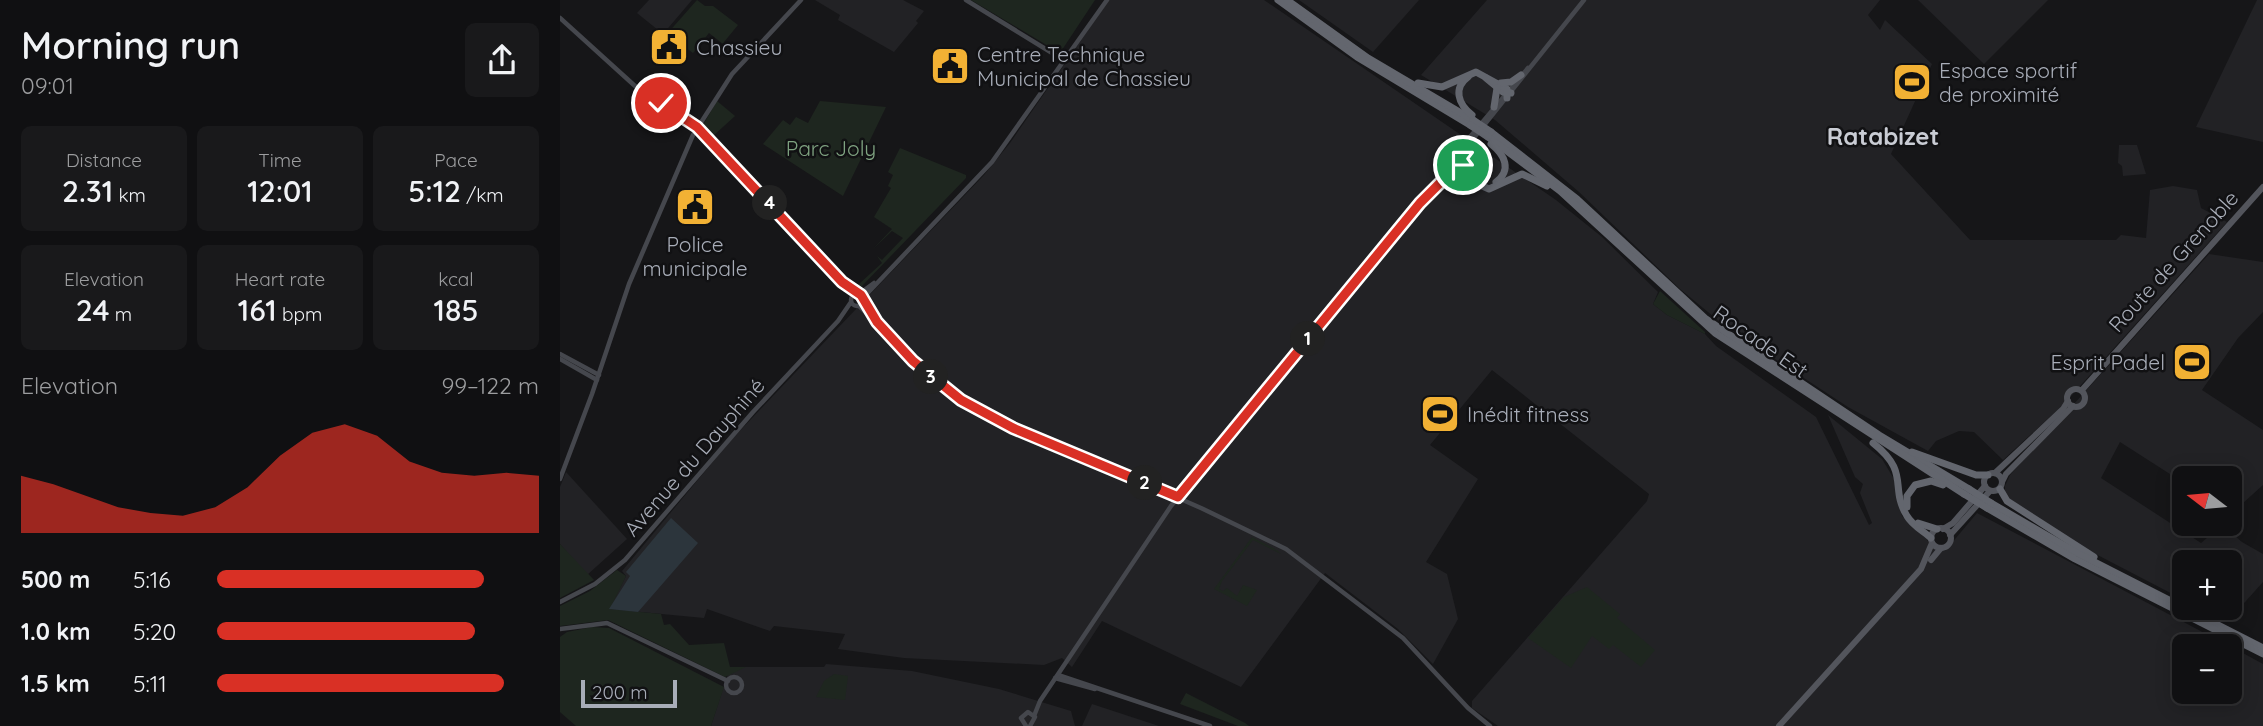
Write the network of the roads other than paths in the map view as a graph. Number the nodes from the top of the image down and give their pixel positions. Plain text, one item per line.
1 (801, 0) edge
2 (966, 0) edge
3 (1107, 0) edge
4 (1276, 0) edge
5 (1287, 0) edge
6 (1584, 0) edge
7 (560, 19) edge
8 (1540, 54) junction
9 (1057, 56) dead end
10 (1521, 75) junction
11 (1400, 76) junction
12 (1499, 86) junction
13 (1508, 95) junction
14 (1494, 107) junction
15 (1472, 123) junction
16 (697, 127) junction
17 (1489, 134) junction
18 (1455, 163) junction
19 (1458, 171) junction
20 (2263, 187) edge
21 (1590, 217) junction
22 (857, 300) junction
23 (560, 354) edge
24 (560, 359) edge
25 (598, 377) junction
26 (2082, 390) junction
27 (2070, 404) junction
28 (1846, 420) junction
29 (1879, 435) junction
30 (1991, 474) junction
31 (560, 478) edge
32 (2001, 485) junction
33 (1987, 488) junction
34 (1966, 492) junction
35 (1178, 497) junction
36 (1989, 505) junction
37 (1940, 529) junction
38 (1950, 535) junction
39 (1932, 541) junction
40 (1941, 548) junction
41 (2139, 585) junction
42 (561, 601) edge
43 (560, 629) edge
44 (2263, 647) edge
45 (2263, 656) edge
46 (1057, 676) junction
47 (728, 681) dead end
48 (1040, 701) junction
49 (1028, 712) junction
50 (1034, 716) junction
51 (1028, 726) edge
52 (1210, 726) edge
53 (1490, 726) edge
54 (1782, 726) edge

1 - 16 street
2 - 9 street
3 - 22 street, Avenue du Dauphiné
4 - 15 highway
5 - 11 highway, Rocade Est
6 - 8 street
7 - 16 street
8 - 10 street
8 - 13 street
10 - 12 highway
10 - 13 street
11 - 12 highway
11 - 15 highway, Rocade Est
12 - 13 highway
12 - 14 highway
12 - 15 highway
13 - 14 street
13 - 19 street
14 - 18 street
15 - 17 highway, Rocade Est, bridge
16 - 22 street
16 - 25 street
17 - 19 highway
17 - 21 highway, Rocade Est
17 - 29 highway, Rocade Est
18 - 19 street
18 - 19 street
19 - 21 highway
19 - 35 street
20 - 26 main road, Route de Grenoble
21 - 28 highway, Rocade Est
22 - 35 street
22 - 42 street, Avenue du Dauphiné
23 - 25 street
24 - 25 street
25 - 31 street
26 - 27 main road
26 - 27 main road
27 - 30 main road
27 - 32 main road
28 - 34 highway, Rocade Est
28 - 39 highway
29 - 30 highway
29 - 34 highway, Rocade Est
30 - 32 main road
30 - 33 main road
32 - 33 main road
32 - 41 highway
33 - 37 main road
33 - 38 main road
34 - 36 highway, Rocade Est, bridge
34 - 37 highway
35 - 46 street
35 - 53 street
36 - 41 highway, Rocade Est
36 - 45 highway, Rocade Est
37 - 38 main road
37 - 39 main road
38 - 40 main road
39 - 40 main road
39 - 54 main road
40 - 54 main road
41 - 44 highway, Rocade Est
43 - 47 street
46 - 48 street
46 - 52 street
48 - 49 street
48 - 50 street
49 - 50 street
49 - 51 street
50 - 51 street

